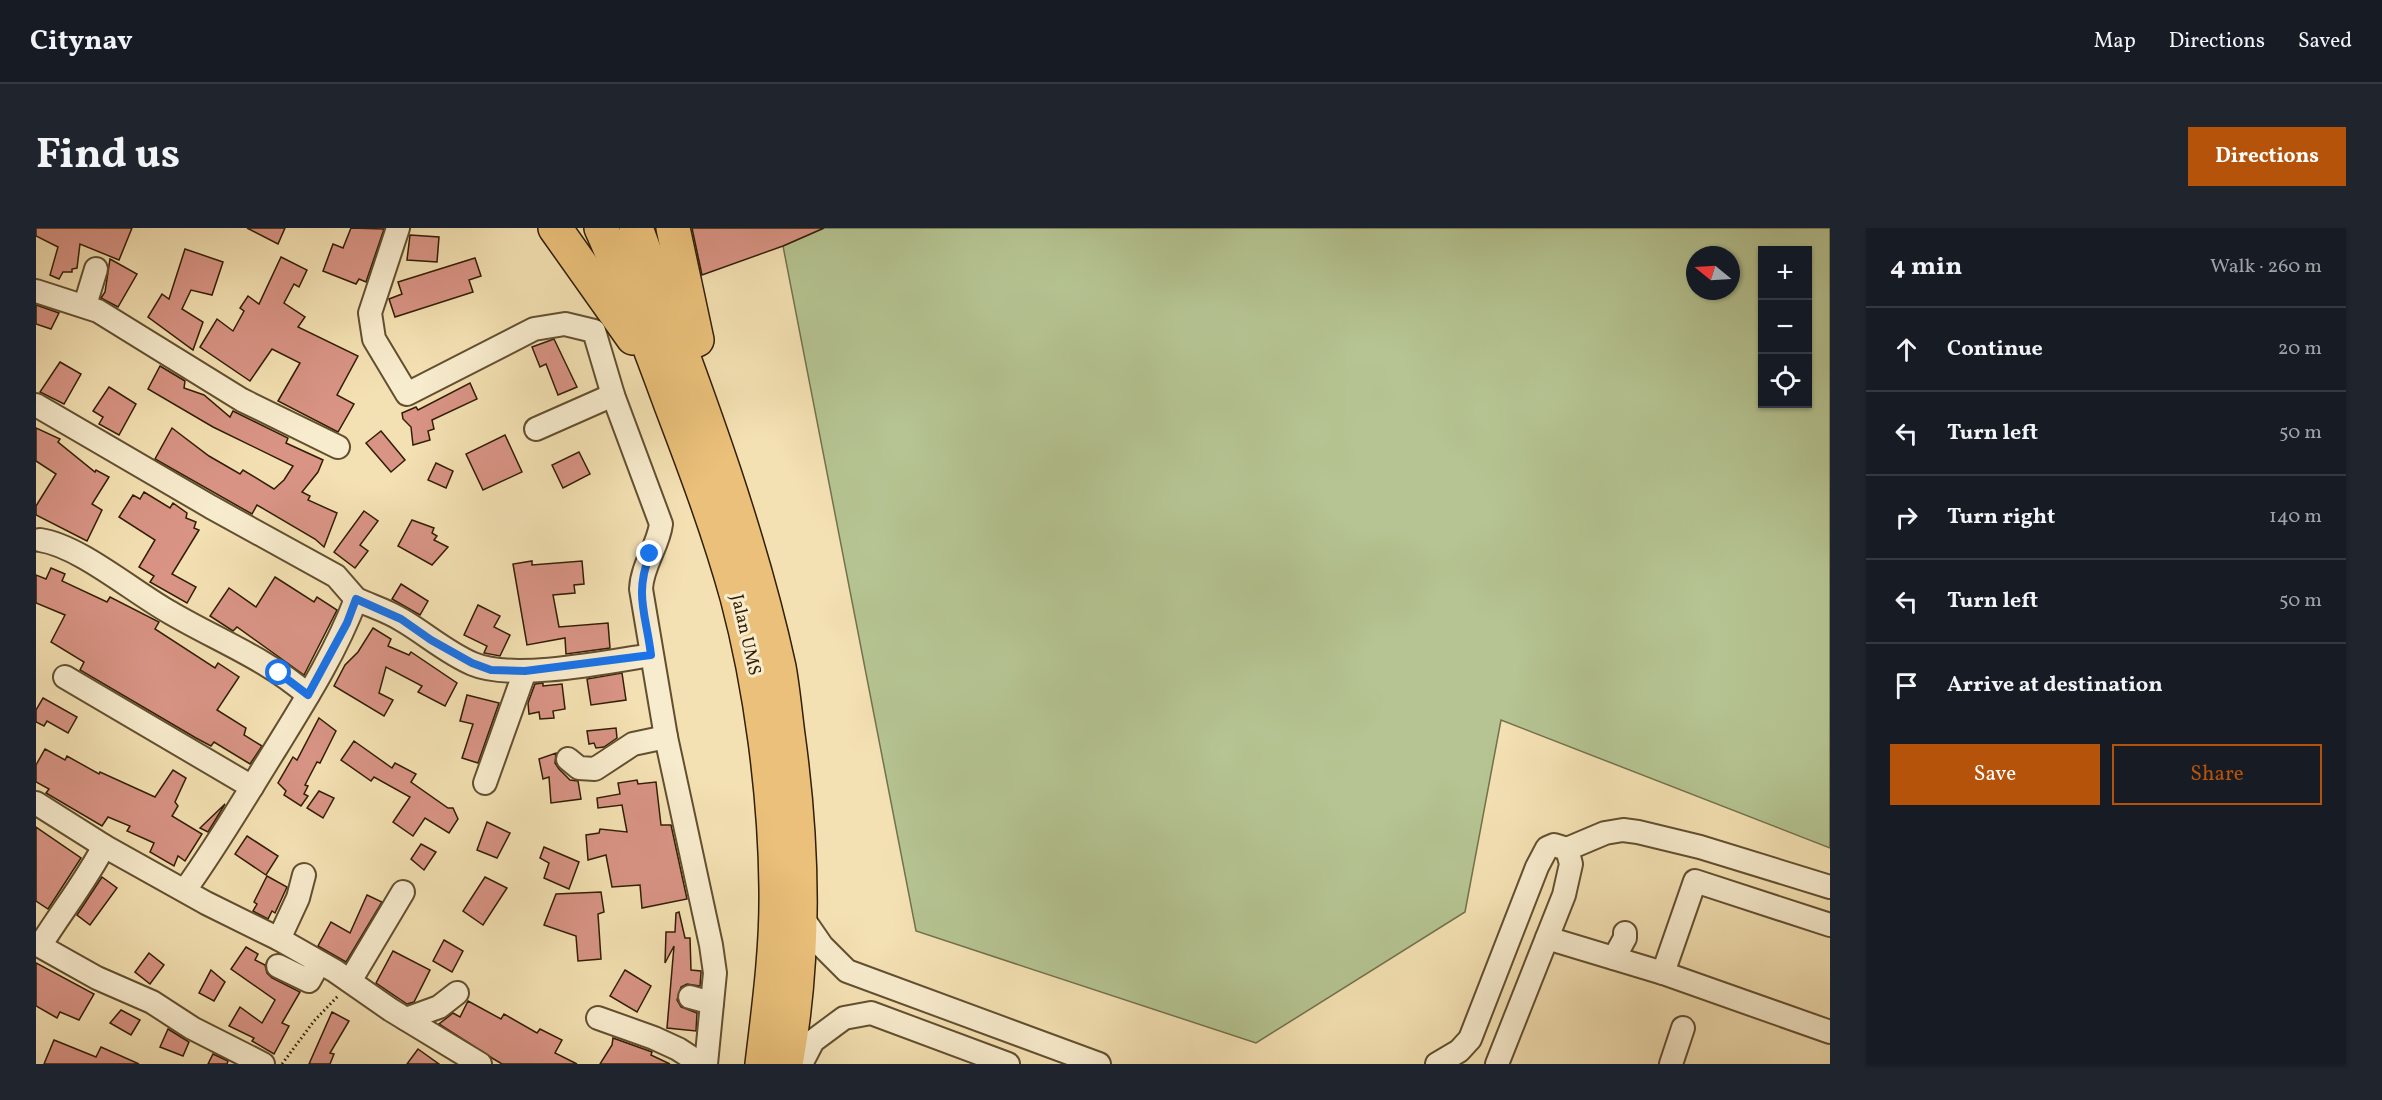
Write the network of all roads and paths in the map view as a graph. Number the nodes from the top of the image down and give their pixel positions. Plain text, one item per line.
1 (398, 228) edge
2 (555, 228) edge
3 (601, 228) edge
4 (636, 228) edge
5 (673, 228) edge
6 (96, 269) dead end
7 (36, 291) edge
8 (85, 305) junction
9 (662, 379) junction
10 (613, 395) junction
11 (36, 405) edge
12 (536, 429) dead end
13 (710, 431) junction
14 (338, 447) dead end
15 (40, 540) dead end
16 (356, 599) junction
17 (651, 655) junction
18 (525, 671) junction
19 (65, 677) dead end
20 (308, 695) junction
21 (666, 737) junction
22 (568, 759) dead end
23 (485, 783) dead end
24 (252, 788) junction
25 (36, 803) edge
26 (104, 846) junction
27 (1567, 849) junction
28 (304, 875) dead end
29 (1830, 887) edge
30 (184, 890) junction
31 (403, 892) dead end
32 (799, 913) junction
33 (1830, 925) edge
34 (1625, 933) dead end
35 (1547, 938) junction
36 (279, 939) junction
37 (38, 944) edge
38 (1614, 958) junction
39 (319, 963) junction
40 (278, 966) dead end
41 (1663, 973) junction
42 (350, 981) junction
43 (457, 993) dead end
44 (690, 998) dead end
45 (712, 1003) junction
46 (598, 1018) dead end
47 (406, 1019) junction
48 (1683, 1028) dead end
49 (1830, 1032) edge
50 (263, 1064) edge
51 (282, 1064) edge
52 (480, 1064) edge
53 (701, 1064) edge
54 (706, 1064) edge
55 (762, 1064) edge
56 (786, 1064) edge
57 (801, 1064) edge
58 (1008, 1064) edge
59 (1099, 1064) edge
60 (1437, 1064) edge
61 (1497, 1064) edge
62 (1671, 1064) edge

1 - 10 street
2 - 9 highway
3 - 9 highway, Jalan UMS
4 - 13 highway, Jalan UMS
5 - 13 highway
6 - 8 street
7 - 8 street
8 - 14 street
9 - 55 highway, Jalan UMS
10 - 12 street
10 - 17 street
11 - 16 street
13 - 32 highway, Jalan UMS
15 - 20 street
16 - 18 street
16 - 20 street
17 - 18 street
17 - 21 street
18 - 23 street
19 - 24 street
20 - 24 street
21 - 22 street
21 - 45 street
24 - 30 street
25 - 26 street
26 - 30 street
26 - 37 street
27 - 29 street
27 - 35 street
27 - 60 street
28 - 36 street
30 - 36 street
31 - 42 street
32 - 56 highway, Jalan UMS
32 - 59 street
33 - 41 street
34 - 38 street
35 - 38 street
35 - 61 street
36 - 39 street
37 - 50 street
38 - 41 street
39 - 40 street
39 - 42 street
41 - 49 street
42 - 47 street
42 - 51 path
43 - 47 street
44 - 45 street
45 - 54 street
46 - 53 street
47 - 52 street
48 - 62 street
57 - 58 street

